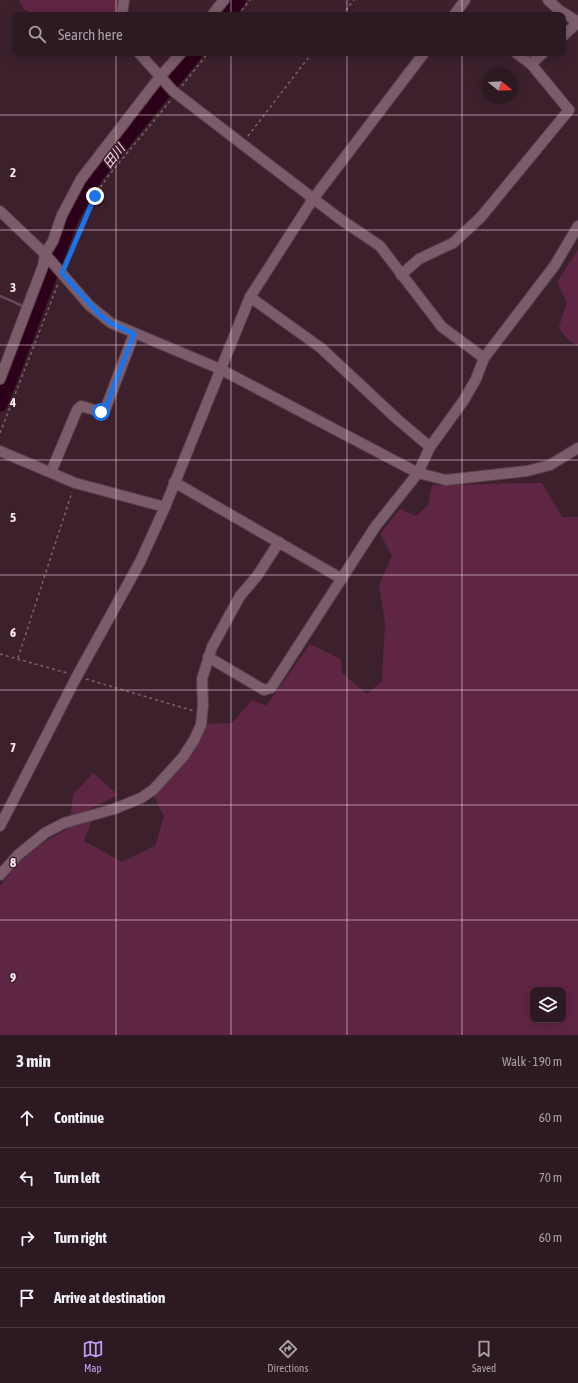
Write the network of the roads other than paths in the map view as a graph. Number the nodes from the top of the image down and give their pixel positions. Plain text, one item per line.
1 (124, 0) edge
2 (224, 0) edge
3 (465, 0) edge
4 (548, 0) edge
5 (122, 12) edge
6 (214, 12) edge
7 (459, 12) edge
8 (562, 12) edge
9 (566, 14) edge
10 (578, 22) edge
11 (566, 33) edge
12 (142, 56) edge
13 (179, 56) edge
14 (422, 56) edge
15 (520, 56) edge
16 (540, 56) edge
17 (531, 64) junction
18 (161, 79) junction
19 (313, 199) junction
20 (0, 211) edge
21 (578, 226) edge
22 (47, 256) junction
23 (401, 274) junction
24 (250, 297) junction
25 (134, 334) junction
26 (484, 358) junction
27 (220, 369) junction
28 (0, 379) edge
29 (430, 447) junction
30 (578, 448) edge
31 (0, 451) edge
32 (51, 472) junction
33 (418, 473) junction
34 (174, 482) junction
35 (165, 507) junction
36 (279, 542) junction
37 (342, 578) junction
38 (208, 657) junction
39 (0, 826) edge
40 (0, 875) edge

1 - 5 street
2 - 6 street
3 - 7 street
4 - 8 street
9 - 10 street
10 - 11 street
12 - 18 street
13 - 18 street
14 - 19 street
15 - 17 street
16 - 17 street
17 - 23 street
18 - 19 street
18 - 22 street
19 - 23 street
19 - 24 street
20 - 22 street
21 - 26 street
22 - 25 street
22 - 28 street
23 - 26 street
24 - 27 street
24 - 29 street
25 - 27 street
25 - 32 street
26 - 29 street
27 - 33 street
27 - 34 street
29 - 33 street
30 - 33 street
31 - 32 street
32 - 35 street
33 - 37 street
34 - 35 street
34 - 36 street
35 - 39 street
36 - 37 street
36 - 38 street
37 - 38 street
38 - 40 street

